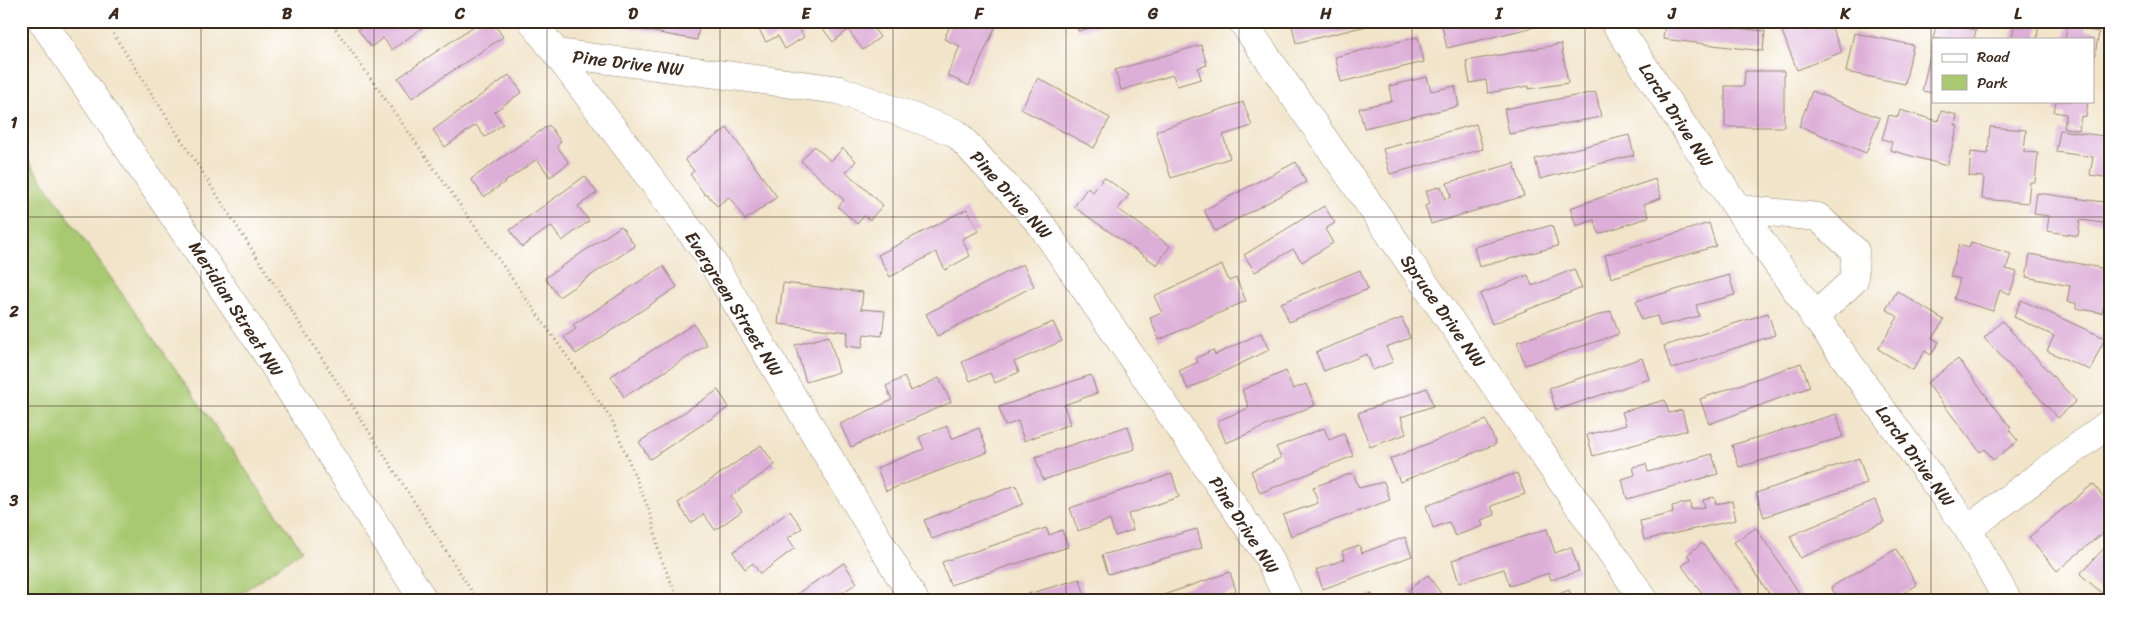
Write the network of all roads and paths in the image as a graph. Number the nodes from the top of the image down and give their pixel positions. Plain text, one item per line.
1 (42, 21) edge
2 (105, 21) edge
3 (330, 21) edge
4 (532, 21) edge
5 (1242, 21) edge
6 (1614, 21) edge
7 (556, 53) junction
8 (1738, 209) junction
9 (1814, 317) junction
10 (2111, 422) edge
11 (1968, 530) junction
12 (424, 601) edge
13 (478, 601) edge
14 (678, 601) edge
15 (915, 601) edge
16 (1289, 601) edge
17 (1645, 601) edge
18 (2008, 601) edge

1 - 12 street, Meridian Street NW
2 - 13 path
3 - 14 path
4 - 7 street, Evergreen Street NW
5 - 17 street, Spruce Drive NW
6 - 8 street, Larch Drive NW
7 - 15 street, Evergreen Street NW
7 - 16 street, Pine Drive NW
8 - 9 street, Larch Drive NW
8 - 9 street
9 - 11 street, Larch Drive NW
10 - 11 street
11 - 18 street, Larch Drive NW

